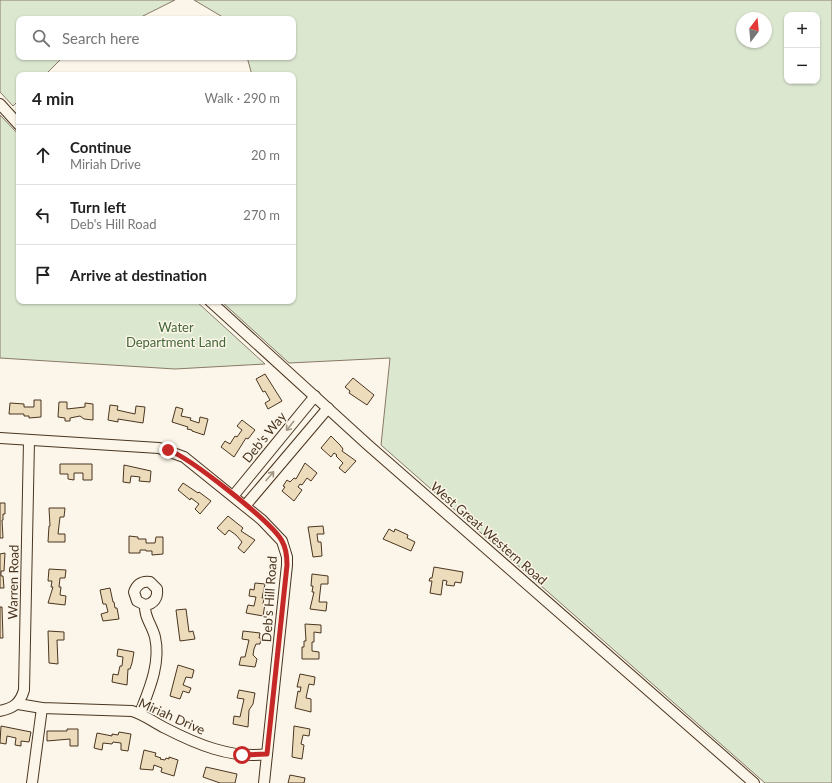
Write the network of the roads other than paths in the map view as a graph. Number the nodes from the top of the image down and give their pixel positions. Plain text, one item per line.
1 (0, 104) edge
2 (16, 122) edge
3 (213, 304) edge
4 (315, 396) junction
5 (328, 408) junction
6 (0, 438) edge
7 (29, 441) junction
8 (234, 495) junction
9 (245, 506) junction
10 (145, 605) dead end
11 (18, 704) junction
12 (42, 708) junction
13 (0, 711) edge
14 (140, 713) junction
15 (267, 754) junction
16 (32, 783) edge
17 (264, 783) edge
18 (754, 783) edge

1 - 2 street
3 - 4 street, West Great Western Road
4 - 5 street, West Great Western Road
4 -> 8 street, Deb's Way
9 -> 5 street
5 - 18 street, West Great Western Road
6 - 7 street, Deb's Hill Road
7 - 8 street, Deb's Hill Road
7 - 11 street, Warren Road
8 - 9 street, Deb's Hill Road
9 - 15 street, Deb's Hill Road
10 - 14 street
11 - 12 street, Miriah Drive
11 - 13 street
12 - 14 street, Miriah Drive
12 - 16 street
14 - 15 street, Miriah Drive
15 - 17 street, Deb's Hill Road

